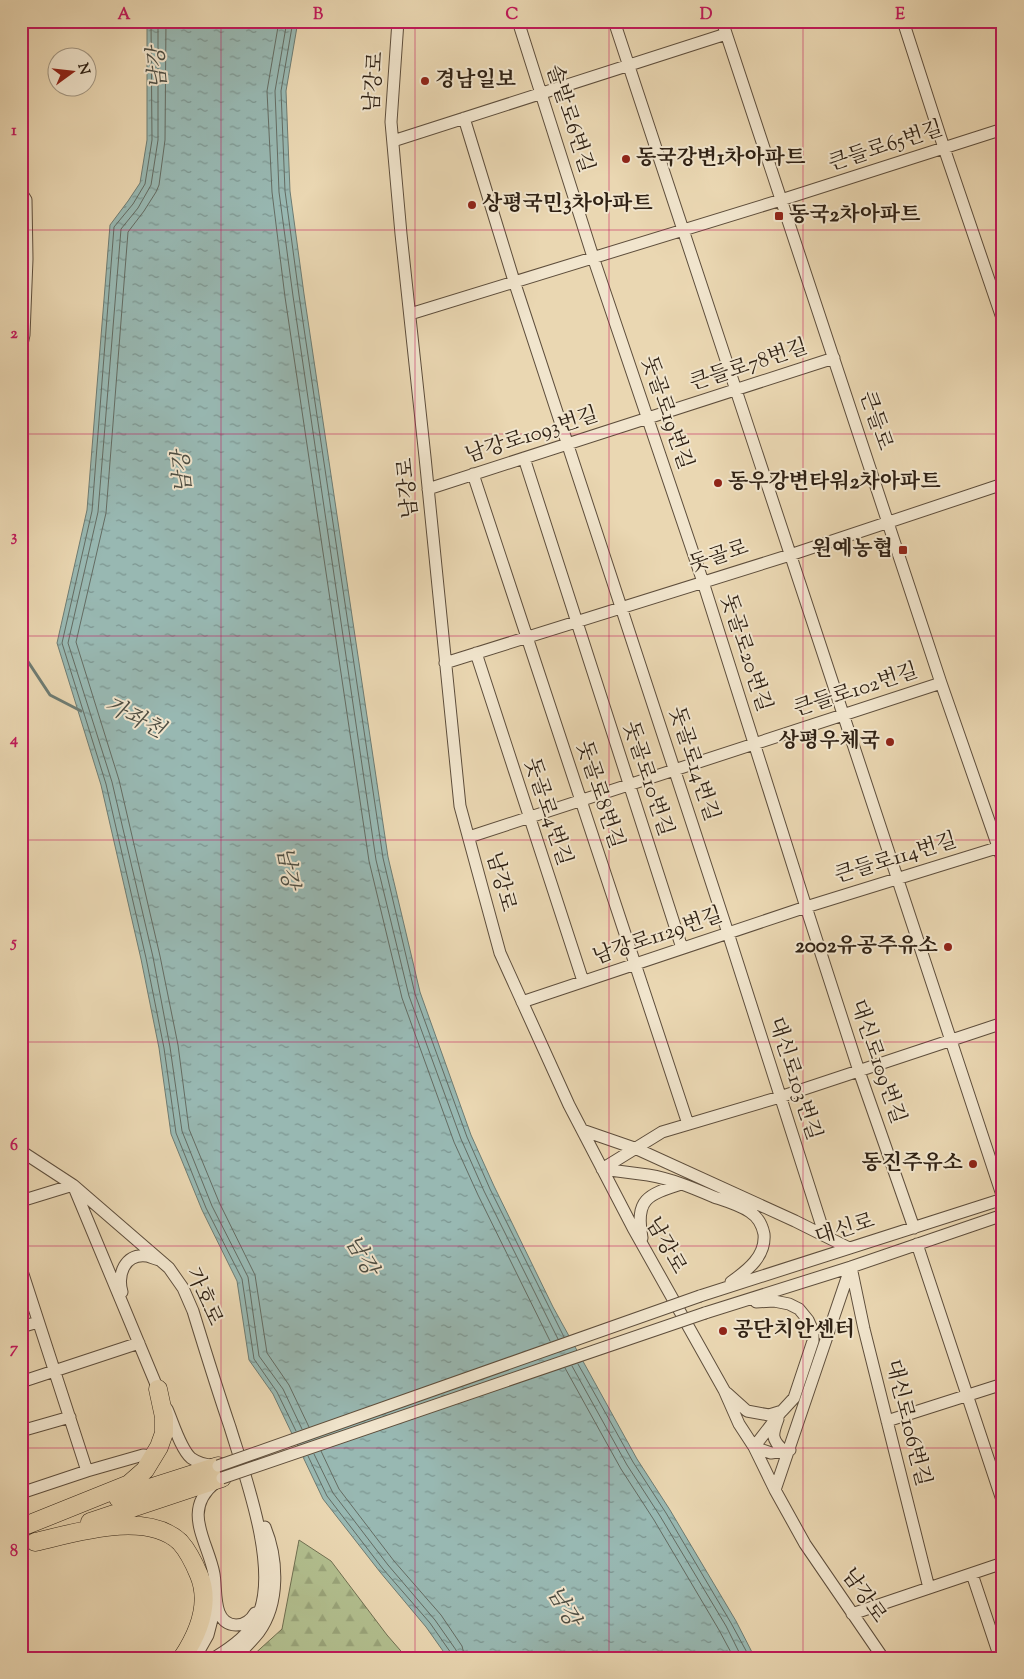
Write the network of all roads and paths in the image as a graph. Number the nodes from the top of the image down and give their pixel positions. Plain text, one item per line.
1 (398, 21) edge
2 (518, 21) edge
3 (614, 21) edge
4 (722, 21) edge
5 (903, 21) edge
6 (726, 34) junction
7 (629, 65) junction
8 (541, 94) junction
9 (464, 118) junction
10 (1003, 130) edge
11 (393, 141) junction
12 (944, 148) junction
13 (21, 192) edge
14 (781, 200) junction
15 (682, 230) junction
16 (593, 257) junction
17 (514, 281) junction
18 (410, 314) junction
19 (1003, 321) edge
20 (23, 335) edge
21 (21, 349) edge
22 (834, 358) junction
23 (735, 390) junction
24 (648, 418) junction
25 (568, 444) junction
26 (524, 458) junction
27 (473, 474) junction
28 (1003, 484) edge
29 (428, 489) junction
30 (889, 522) junction
31 (790, 555) junction
32 (703, 582) junction
33 (622, 608) junction
34 (576, 622) junction
35 (527, 637) junction
36 (476, 653) junction
37 (445, 663) junction
38 (941, 683) junction
39 (843, 715) junction
40 (754, 744) junction
41 (675, 770) junction
42 (629, 785) junction
43 (581, 800) junction
44 (530, 817) junction
45 (469, 837) junction
46 (1001, 847) edge
47 (1003, 861) edge
48 (897, 879) junction
49 (806, 907) junction
50 (728, 933) junction
51 (682, 948) junction
52 (635, 964) junction
53 (583, 981) junction
54 (522, 1002) junction
55 (1003, 1023) edge
56 (950, 1040) junction
57 (859, 1070) junction
58 (780, 1097) junction
59 (688, 1124) junction
60 (582, 1130) junction
61 (637, 1149) junction
62 (21, 1151) edge
63 (602, 1169) junction
64 (683, 1184) junction
65 (73, 1185) junction
66 (1003, 1198) edge
67 (21, 1201) edge
68 (1003, 1215) edge
69 (914, 1228) junction
70 (825, 1236) junction
71 (917, 1244) junction
72 (643, 1245) junction
73 (849, 1248) junction
74 (162, 1261) junction
75 (851, 1267) junction
76 (22, 1272) edge
77 (718, 1290) junction
78 (732, 1306) junction
79 (38, 1322) junction
80 (130, 1322) junction
81 (21, 1328) edge
82 (139, 1343) junction
83 (55, 1371) junction
84 (21, 1382) edge
85 (1003, 1384) edge
86 (158, 1389) junction
87 (724, 1390) junction
88 (967, 1395) junction
89 (782, 1411) junction
90 (70, 1417) junction
91 (887, 1421) junction
92 (21, 1431) edge
93 (754, 1447) junction
94 (787, 1450) junction
95 (154, 1456) junction
96 (88, 1471) junction
97 (220, 1472) junction
98 (775, 1490) junction
99 (21, 1493) edge
100 (250, 1494) junction
101 (1003, 1503) edge
102 (24, 1526) edge
103 (28, 1544) edge
104 (1003, 1563) edge
105 (972, 1574) junction
106 (928, 1588) junction
107 (264, 1591) junction
108 (216, 1603) junction
109 (852, 1614) junction
110 (182, 1658) edge
111 (195, 1658) edge
112 (214, 1658) edge
113 (235, 1658) edge
114 (883, 1658) edge
115 (1000, 1658) edge

1 - 11 street, 남강로
2 - 8 street, 솔밭로6번길
3 - 7 street
4 - 6 street, 큰들로
5 - 12 street
6 - 7 street
6 - 14 street, 큰들로
7 - 8 street
7 - 15 street
8 - 9 street
8 - 16 street, 솔밭로6번길
9 - 11 street
9 - 17 street, 돗골로14번길
10 - 12 street, 큰들로65번길
11 - 18 street, 남강로
12 - 14 street, 큰들로65번길
12 - 19 street
13 - 20 street
14 - 15 street, 큰들로65번길
14 - 22 street, 큰들로
15 - 16 street, 큰들로65번길
15 - 23 street
16 - 17 street, 큰들로65번길
16 - 24 street, 돗골로19번길
17 - 18 street, 큰들로65번길
17 - 25 street, 돗골로14번길
18 - 29 street, 남강로
20 - 21 street
22 - 23 street, 큰들로78번길
22 - 30 street, 큰들로
23 - 24 street, 큰들로78번길
23 - 31 street
24 - 25 street, 남강로1093번길
24 - 32 street, 돗골로19번길
25 - 26 street, 남강로1093번길
25 - 33 street, 돗골로14번길
26 - 27 street, 남강로1093번길
26 - 34 street, 돗골로10번길
27 - 29 street, 남강로1093번길
27 - 35 street, 돗골로8번길
28 - 30 street, 돗골로
29 - 37 street, 남강로
30 - 31 street, 돗골로
30 - 38 street, 큰들로
31 - 32 street, 돗골로
31 - 39 street
32 - 33 street, 돗골로
32 - 40 street, 돗골로20번길
33 - 34 street, 돗골로
33 - 41 street, 돗골로14번길
34 - 35 street, 돗골로
34 - 42 street, 돗골로10번길
35 - 36 street, 돗골로
35 - 43 street, 돗골로8번길
36 - 37 street, 돗골로
36 - 44 street, 돗골로4번길
37 - 45 street, 남강로
38 - 39 street, 큰들로102번길
38 - 46 street, 큰들로
39 - 40 street, 큰들로102번길
39 - 48 street
40 - 41 street, 큰들로102번길
40 - 49 street, 돗골로20번길
41 - 42 street, 큰들로102번길
41 - 50 street, 돗골로14번길
42 - 43 street, 큰들로102번길
42 - 51 street, 돗골로10번길
43 - 44 street, 큰들로102번길
43 - 52 street, 돗골로8번길
44 - 45 street, 큰들로102번길
44 - 53 street, 돗골로4번길
45 - 54 street, 남강로
46 - 47 street, 큰들로
46 - 48 street, 큰들로114번길
48 - 49 street, 큰들로114번길
48 - 56 street
49 - 50 street, 남강로1129번길
49 - 57 street, 대신로109번길
50 - 51 street, 남강로1129번길
50 - 58 street, 대신로103번길
51 - 52 street, 남강로1129번길
52 - 53 street, 남강로1129번길
52 - 59 street, 돗골로8번길
53 - 54 street, 남강로1129번길
54 - 60 street, 남강로
55 - 56 street
56 - 57 street
56 - 66 street
57 - 58 street
57 - 69 street, 대신로109번길
58 - 59 street
58 - 70 street, 대신로103번길
59 - 61 street
60 - 61 street
60 - 63 street, 남강로
61 - 63 street
61 - 70 street
62 - 65 street, 가호로
63 - 64 street
63 - 72 street, 남강로
64 - 72 street
64 - 77 street
65 - 67 street
65 - 74 street, 가호로
65 - 80 street
66 - 69 street, 대신로
68 - 71 street, 대신로
69 - 73 street, 대신로
70 - 73 street
71 - 75 street, 대신로
71 - 88 street
72 - 87 street, 남강로
73 - 77 street, 대신로
74 - 80 street
74 - 100 street, 가호로
75 - 78 street, 대신로
75 - 91 street, 대신로106번길
75 - 94 street
76 - 79 street
77 - 97 street, 대신로, bridge
78 - 89 street
78 - 97 street, 대신로, bridge
79 - 81 street
79 - 83 street
80 - 82 street
82 - 83 street
82 - 86 street
83 - 84 street
83 - 90 street
85 - 88 street
86 - 95 highway
86 - 97 street
87 - 89 street
87 - 93 street, 남강로
88 - 91 street
88 - 101 street
89 - 93 street
89 - 94 street
90 - 92 street
90 - 96 street
91 - 106 street, 대신로106번길
93 - 94 street
93 - 98 street, 남강로
94 - 98 street
95 - 96 street
95 - 102 highway
96 - 99 street
97 - 102 highway
97 - 103 highway
97 - 108 street
98 - 109 street, 남강로
100 - 107 street, 가호로
100 - 113 street, 가호로
103 - 110 highway
104 - 105 street
105 - 106 street
105 - 115 street
106 - 109 street
107 - 108 street
107 - 112 street, 가호로
108 - 111 street
109 - 114 street, 남강로

